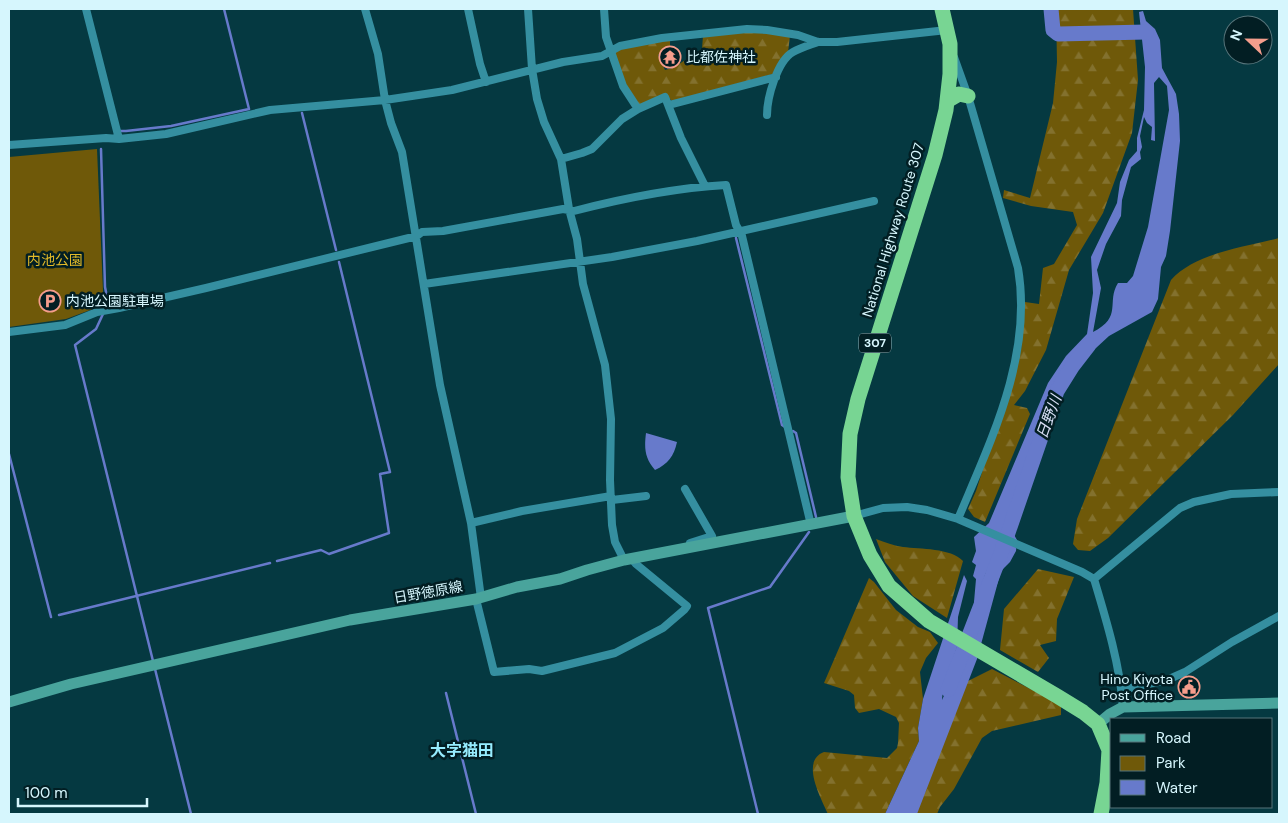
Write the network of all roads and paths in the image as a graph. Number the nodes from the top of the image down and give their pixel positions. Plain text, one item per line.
1 (86, 9) edge
2 (365, 9) edge
3 (468, 9) edge
4 (528, 9) edge
5 (604, 9) edge
6 (942, 9) edge
7 (949, 37) junction
8 (818, 42) junction
9 (611, 52) junction
10 (532, 69) junction
11 (776, 77) junction
12 (486, 82) junction
13 (968, 96) junction
14 (385, 100) junction
15 (947, 101) junction
16 (669, 105) junction
17 (638, 109) junction
18 (767, 115) dead end
19 (119, 139) junction
20 (9, 145) edge
21 (561, 159) junction
22 (705, 186) junction
23 (874, 201) dead end
24 (569, 210) junction
25 (739, 231) junction
26 (417, 236) junction
27 (581, 261) junction
28 (424, 284) junction
29 (9, 332) edge
30 (685, 489) dead end
31 (1279, 492) edge
32 (646, 496) dead end
33 (612, 498) junction
34 (854, 516) junction
35 (958, 519) junction
36 (471, 523) junction
37 (811, 525) junction
38 (690, 547) junction
39 (628, 559) junction
40 (1094, 579) junction
41 (479, 598) junction
42 (1279, 616) edge
43 (1122, 690) junction
44 (9, 702) edge
45 (1279, 703) edge
46 (1123, 708) junction
47 (1098, 724) junction
48 (1101, 814) edge

1 - 19 street
2 - 14 street
3 - 12 street
4 - 10 street
5 - 9 street
6 - 7 highway, National Highway Route 307 / 307
7 - 8 street
7 - 13 street
7 - 15 highway, National Highway Route 307 / 307
8 - 9 street
8 - 11 street
9 - 10 street
9 - 17 street
10 - 12 street
10 - 21 street
11 - 16 street
11 - 18 street
12 - 14 street
13 - 15 highway
13 - 35 street
14 - 19 street
14 - 26 street
15 - 34 highway, National Highway Route 307 / 307
16 - 17 street
16 - 22 street
17 - 21 street
19 - 20 street
21 - 24 street
22 - 24 street
22 - 25 street
23 - 25 street
24 - 26 street
24 - 27 street
25 - 27 street
25 - 37 street
26 - 28 street
26 - 29 street
27 - 28 street
27 - 33 street
28 - 36 street
30 - 38 street
31 - 40 street
32 - 33 street
33 - 36 street
33 - 39 street
34 - 35 street
34 - 37 main road, 日野徳原線
34 - 47 highway, National Highway Route 307 / 307
35 - 40 street
36 - 41 street
37 - 38 main road, 日野徳原線
38 - 39 main road, 日野徳原線
39 - 41 main road, 日野徳原線
39 - 41 street
40 - 43 street
41 - 44 main road, 日野徳原線
42 - 43 street
43 - 46 street
45 - 46 main road
46 - 47 main road
47 - 48 highway

